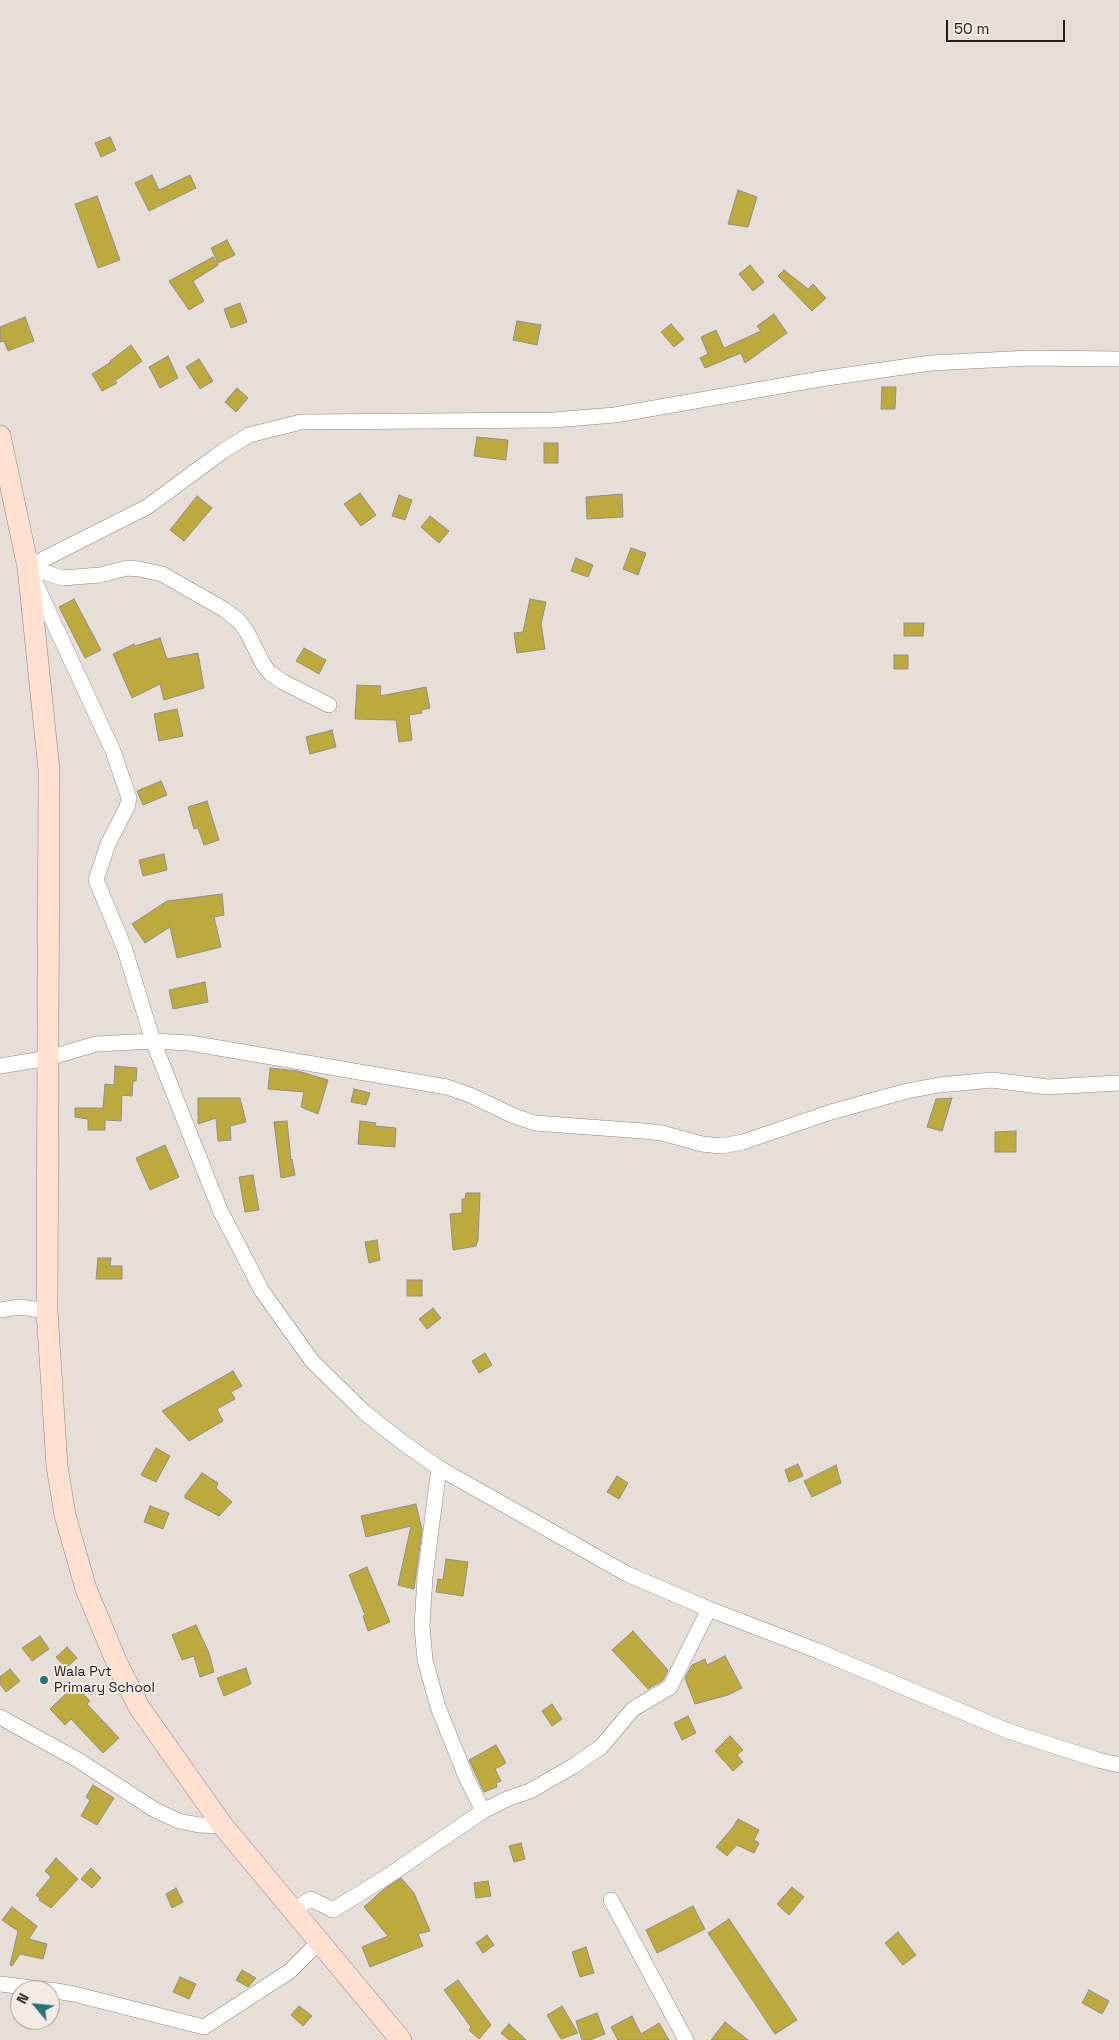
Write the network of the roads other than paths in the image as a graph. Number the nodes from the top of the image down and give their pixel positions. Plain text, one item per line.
1 (1119, 359) edge
2 (0, 436) edge
3 (28, 567) junction
4 (329, 705) dead end
5 (153, 1041) junction
6 (48, 1058) junction
7 (0, 1066) edge
8 (1119, 1083) edge
9 (0, 1310) edge
10 (47, 1311) junction
11 (439, 1468) junction
12 (709, 1609) junction
13 (0, 1717) edge
14 (1119, 1765) edge
15 (483, 1811) junction
16 (223, 1826) junction
17 (611, 1900) dead end
18 (293, 1910) junction
19 (319, 1942) junction
20 (60, 1992) edge
21 (400, 2040) edge
22 (686, 2040) edge

1 - 3 street
2 - 3 main road
3 - 4 street
3 - 5 street
3 - 6 main road
5 - 6 street
5 - 8 street
5 - 11 street
6 - 7 street
6 - 10 main road
9 - 10 street
10 - 16 main road
11 - 12 street
11 - 15 street
12 - 14 street
12 - 15 street
13 - 16 street
15 - 18 street
16 - 18 main road
17 - 22 street
18 - 19 main road
19 - 20 street
19 - 21 main road

